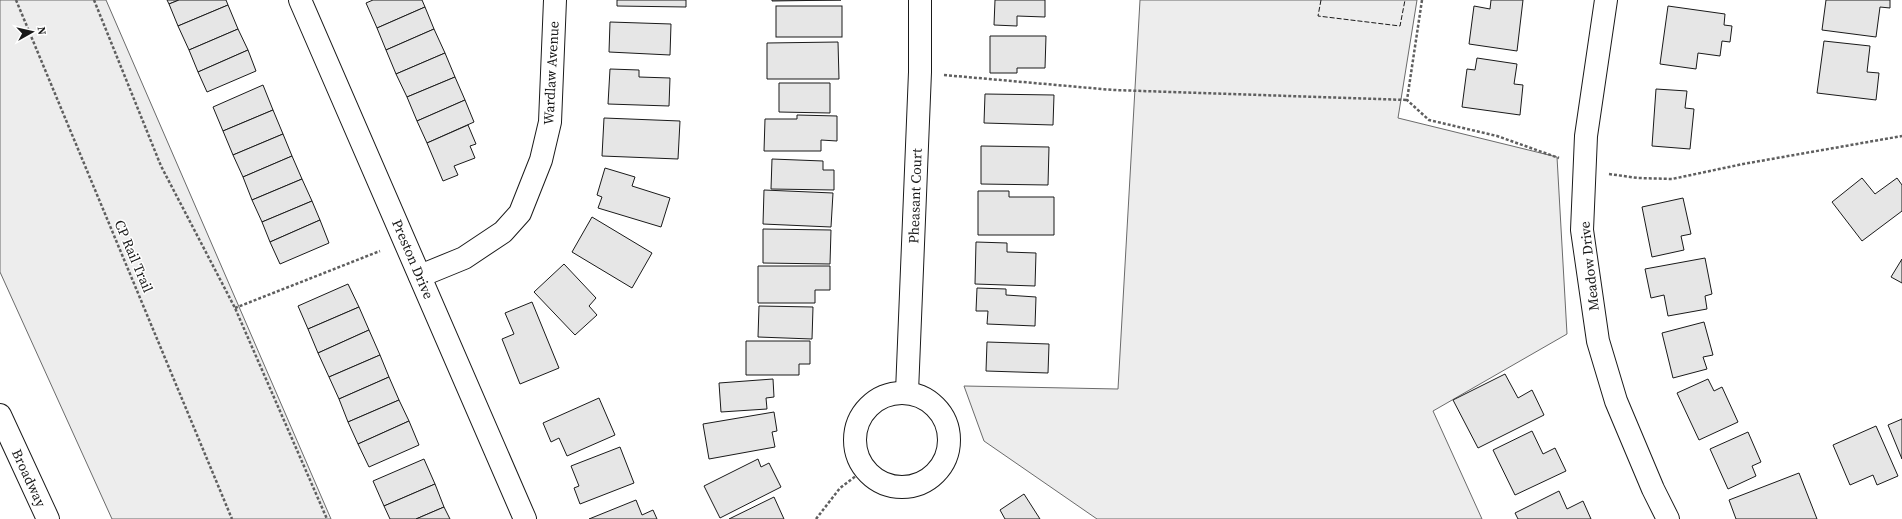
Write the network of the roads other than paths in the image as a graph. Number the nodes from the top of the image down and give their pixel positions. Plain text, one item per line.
1 (300, 0) edge
2 (555, 0) edge
3 (920, 0) edge
4 (1606, 0) edge
5 (420, 276) junction
6 (907, 392) junction
7 (0, 415) edge
8 (48, 519) edge
9 (525, 519) edge
10 (1668, 519) edge

1 - 5 street, Preston Drive
2 - 5 street, Wardlaw Avenue
3 - 6 street, Pheasant Court
4 - 10 street, Meadow Drive
5 - 9 street, Preston Drive
6 - 6 street
7 - 8 street, Broadway

